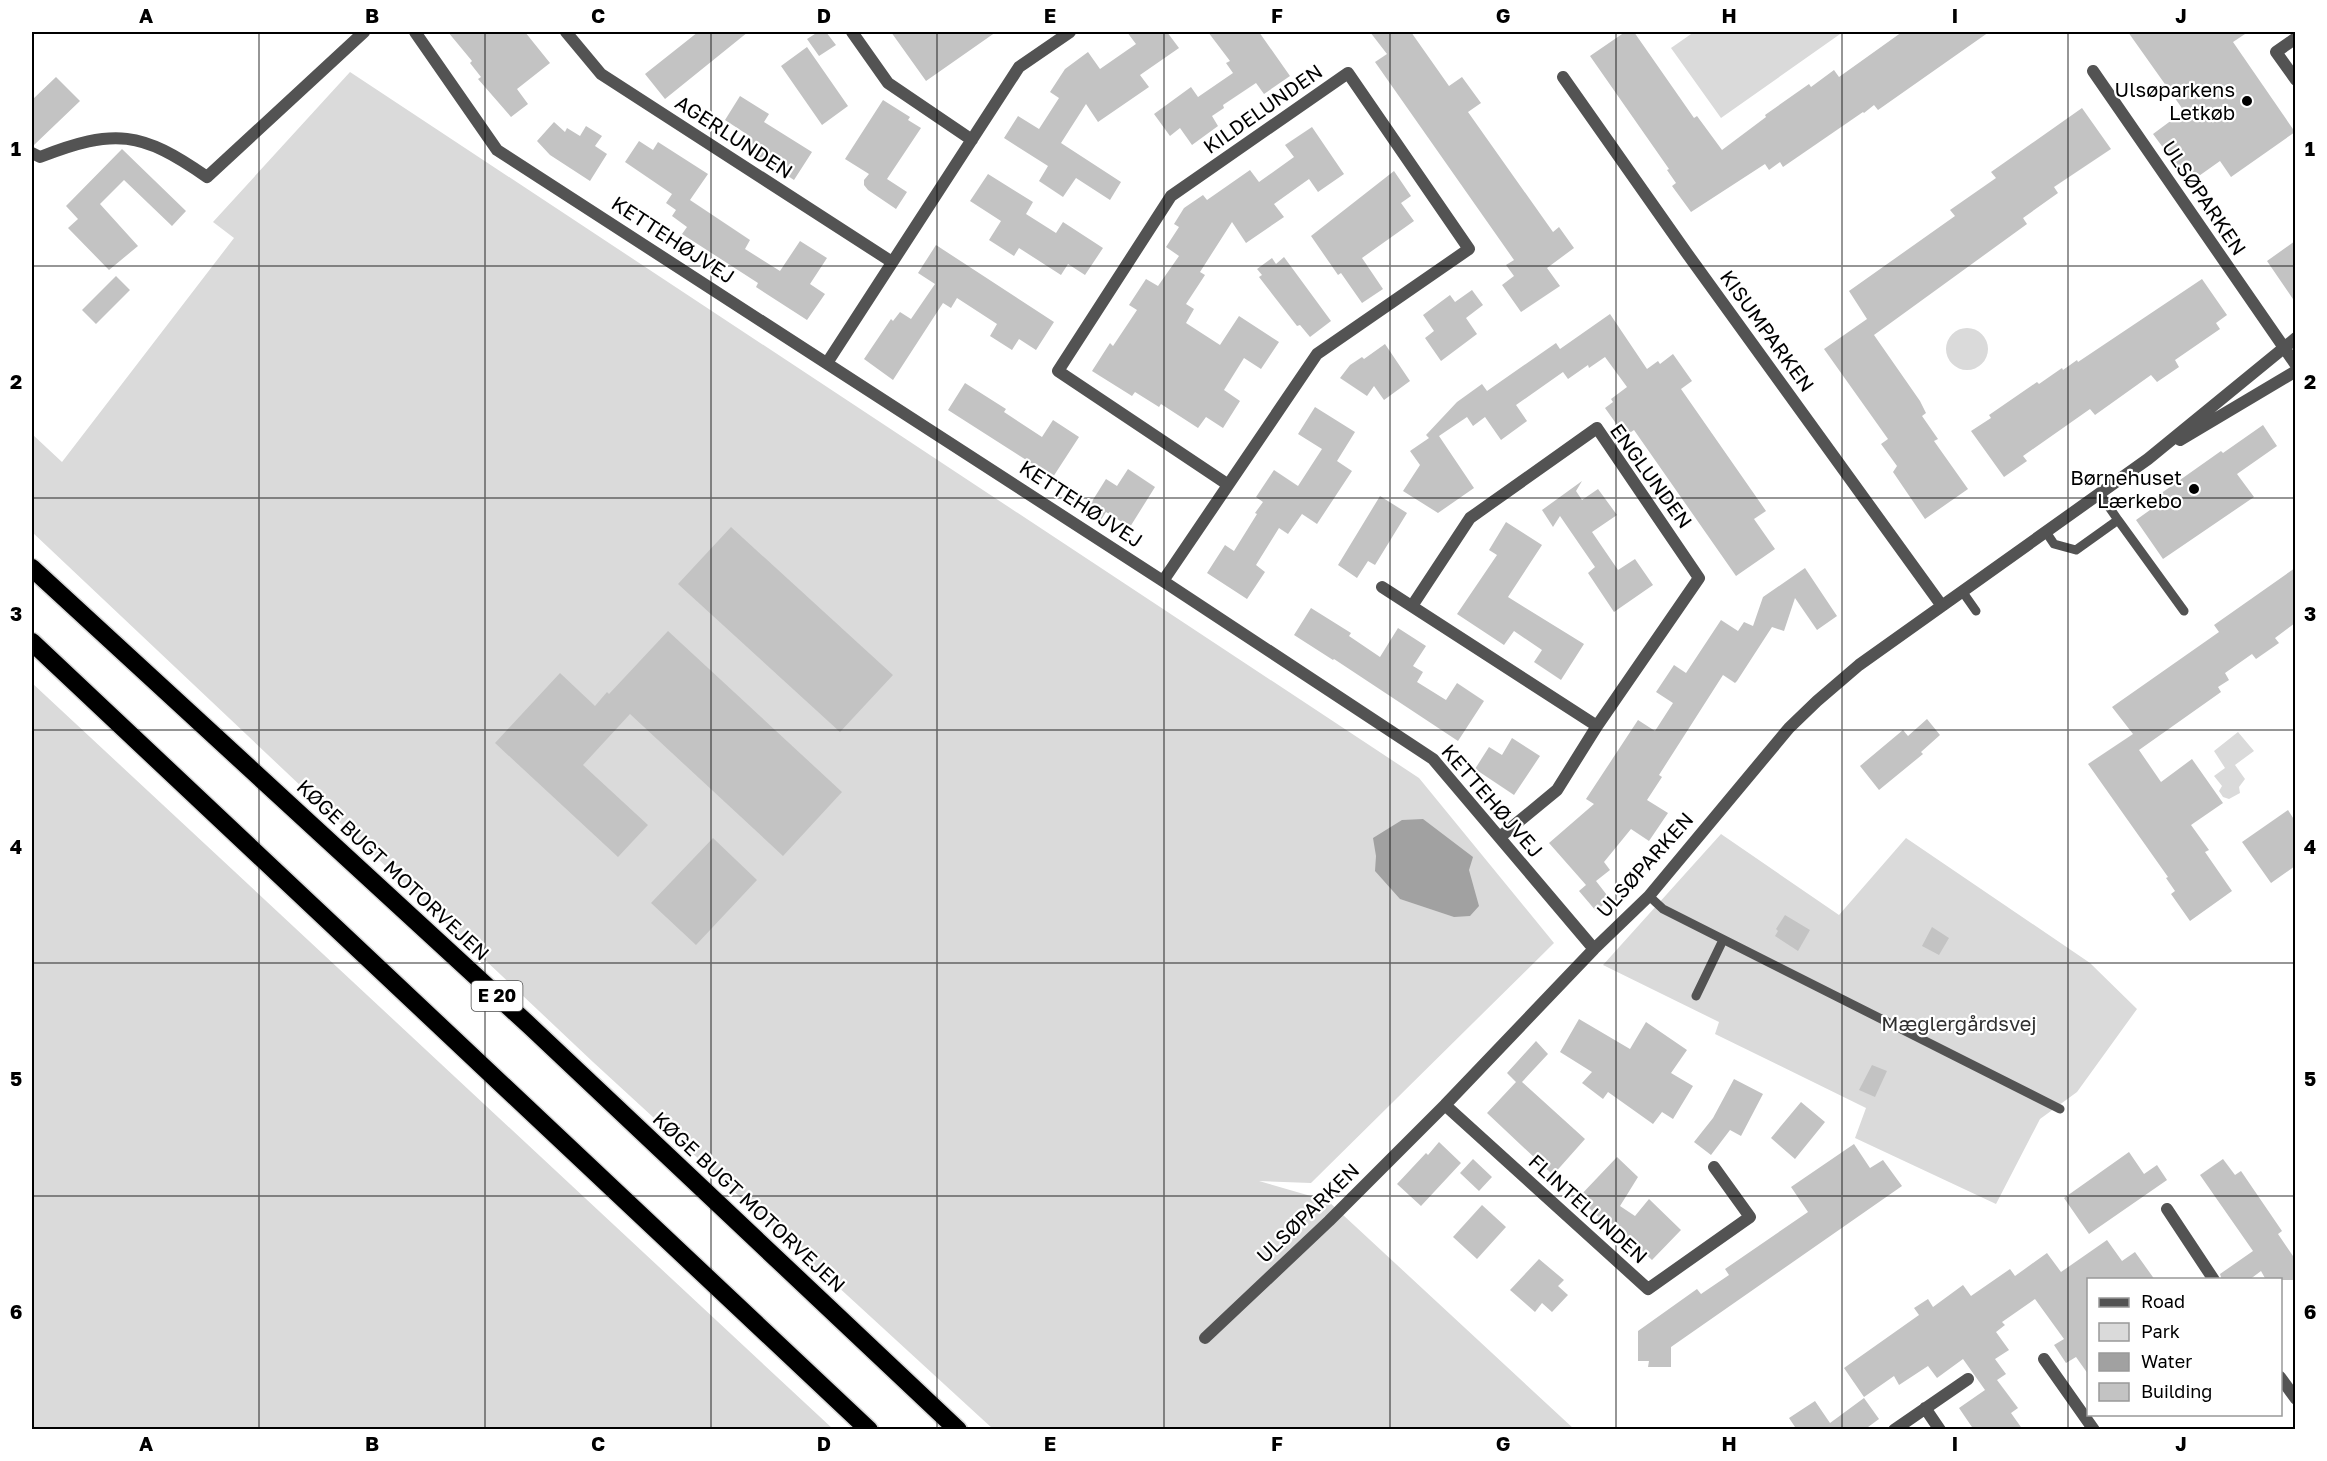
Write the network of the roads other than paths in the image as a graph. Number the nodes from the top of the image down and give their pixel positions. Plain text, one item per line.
1 (364, 32) edge
2 (415, 32) edge
3 (566, 32) edge
4 (852, 32) edge
5 (1070, 32) edge
6 (2295, 38) edge
7 (2093, 71) dead end
8 (1563, 77) dead end
9 (2295, 80) edge
10 (972, 140) junction
11 (32, 153) edge
12 (892, 262) junction
13 (2295, 338) edge
14 (2283, 347) junction
15 (827, 363) junction
16 (2295, 365) edge
17 (2295, 371) edge
18 (2148, 459) junction
19 (1227, 484) junction
20 (2100, 494) junction
21 (2118, 520) junction
22 (2046, 532) junction
23 (32, 568) edge
24 (1163, 581) junction
25 (1382, 587) dead end
26 (1962, 591) junction
27 (1412, 606) junction
28 (1942, 606) junction
29 (1976, 611) dead end
30 (2184, 611) dead end
31 (32, 642) edge
32 (1597, 726) junction
33 (1500, 837) junction
34 (1649, 896) junction
35 (1724, 940) junction
36 (1594, 949) junction
37 (1696, 996) dead end
38 (1445, 1105) junction
39 (2060, 1109) dead end
40 (1714, 1167) dead end
41 (2167, 1209) dead end
42 (2213, 1278) edge
43 (1204, 1338) dead end
44 (2044, 1359) dead end
45 (1968, 1379) dead end
46 (2282, 1380) edge
47 (2295, 1399) edge
48 (1925, 1408) junction
49 (869, 1430) edge
50 (958, 1430) edge
51 (1894, 1430) edge
52 (1941, 1430) edge
53 (2094, 1430) edge

1 - 11 street
2 - 15 street, KETTEHØJVEJ
3 - 12 street, AGERLUNDEN
4 - 10 street
5 - 10 street
6 - 9 street
7 - 14 street, ULSØPARKEN
8 - 28 street, KISUMPARKEN
10 - 12 street
12 - 15 street
13 - 14 street, ULSØPARKEN
14 - 16 street, ULSØPARKEN
14 - 18 street, ULSØPARKEN
15 - 24 street, KETTEHØJVEJ
17 - 18 street, ULSØPARKEN
18 - 20 street, ULSØPARKEN
19 - 19 street, KILDELUNDEN
19 - 24 street, KILDELUNDEN
20 - 21 lane
20 - 22 street, ULSØPARKEN
21 - 22 lane
21 - 30 lane
22 - 26 street, ULSØPARKEN
23 - 50 highway, KØGE BUGT MOTORVEJEN / E 20
24 - 33 street, KETTEHØJVEJ
25 - 27 street
26 - 28 street, ULSØPARKEN
26 - 29 lane
27 - 32 street
27 - 32 street, ENGLUNDEN
28 - 34 street, ULSØPARKEN
31 - 49 highway
32 - 33 street, ENGLUNDEN
33 - 36 street, KETTEHØJVEJ
34 - 35 lane
34 - 36 street, ULSØPARKEN
35 - 37 lane
35 - 39 lane
36 - 38 street, ULSØPARKEN
38 - 40 street, FLINTELUNDEN
38 - 43 street, ULSØPARKEN
41 - 42 street
44 - 53 street
45 - 48 street
46 - 47 street
48 - 51 street
48 - 52 street

